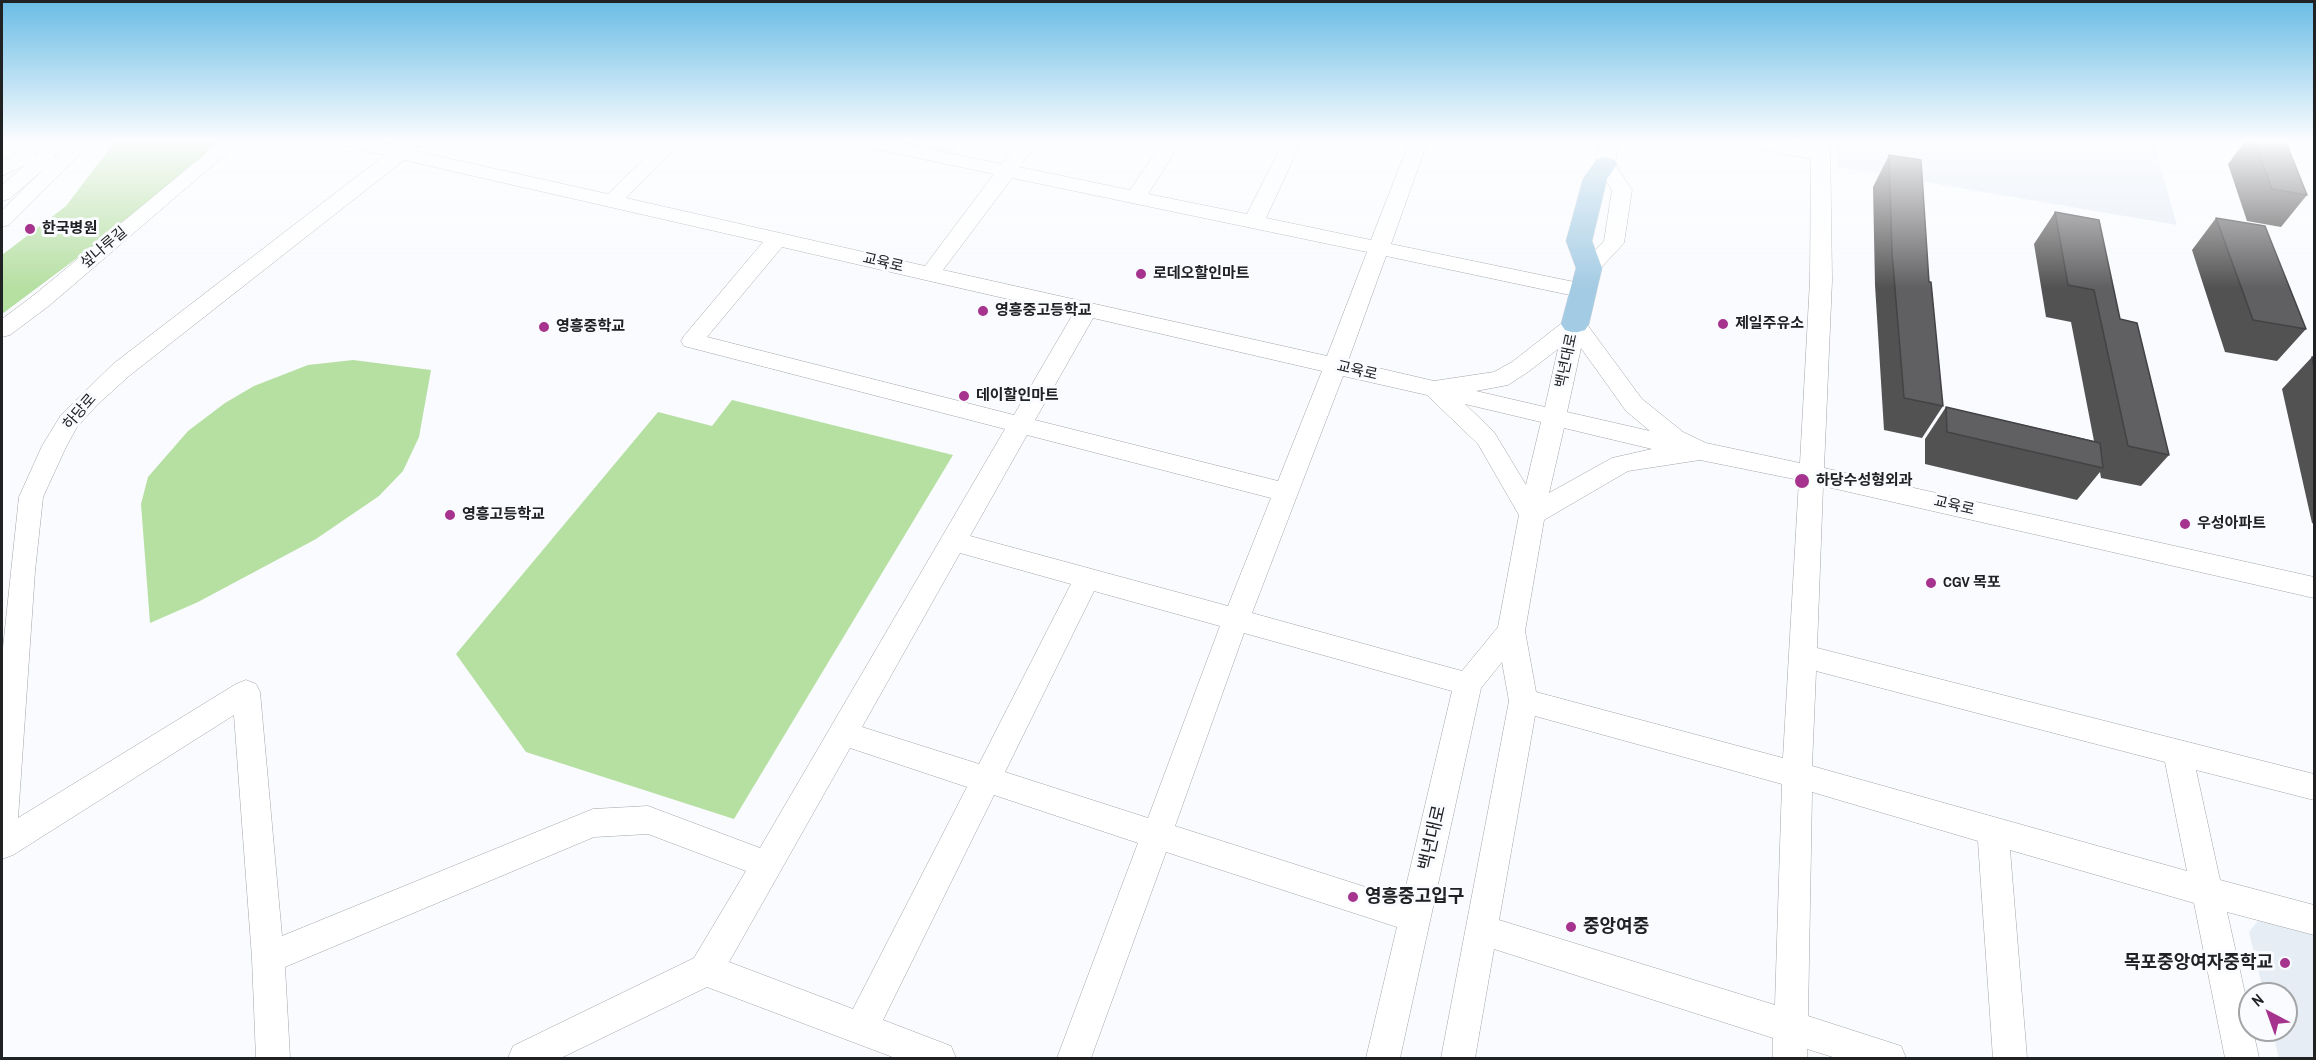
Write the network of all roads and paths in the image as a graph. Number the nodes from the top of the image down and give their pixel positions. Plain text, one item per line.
1 (36, 189) edge
2 (174, 189) edge
3 (352, 189) edge
4 (569, 189) edge
5 (624, 189) edge
6 (992, 189) edge
7 (1100, 189) edge
8 (1141, 189) edge
9 (1269, 189) edge
10 (1401, 189) edge
11 (1592, 189) edge
12 (1622, 189) edge
13 (1821, 189) edge
14 (1136, 197) junction
15 (612, 201) junction
16 (2, 222) edge
17 (1254, 222) junction
18 (777, 239) junction
19 (1379, 248) junction
20 (930, 273) junction
21 (1586, 280) junction
22 (1087, 309) junction
23 (1575, 324) junction
24 (2, 330) edge
25 (1335, 366) junction
26 (1434, 389) junction
27 (1555, 418) junction
28 (1020, 425) junction
29 (1700, 451) junction
30 (1812, 474) junction
31 (1284, 492) junction
32 (1532, 515) junction
33 (953, 541) junction
34 (1087, 579) junction
35 (2314, 588) edge
36 (1236, 619) junction
37 (1511, 631) junction
38 (1803, 656) junction
39 (1468, 684) junction
40 (1524, 701) junction
41 (842, 733) junction
42 (2178, 753) junction
43 (1797, 775) junction
44 (986, 780) junction
45 (2314, 787) edge
46 (3, 792) edge
47 (2, 829) edge
48 (1993, 832) junction
49 (1156, 835) junction
50 (2, 845) edge
51 (767, 865) junction
52 (2207, 892) junction
53 (1415, 918) junction
54 (2314, 920) edge
55 (1482, 930) junction
56 (268, 958) junction
57 (706, 970) junction
58 (861, 1029) junction
59 (1791, 1043) edge
60 (273, 1059) edge
61 (525, 1059) edge
62 (939, 1059) edge
63 (1074, 1059) edge
64 (1383, 1059) edge
65 (1458, 1059) edge
66 (1889, 1059) edge
67 (2010, 1059) edge
68 (2242, 1059) edge

1 - 16 street
2 - 24 street, 섶나루길
3 - 46 street, 하당로
4 - 15 street, 교육로
5 - 15 street
6 - 20 street
7 - 14 street
8 - 14 street
9 - 17 street
10 - 19 street
11 - 21 main road, 백년대로
12 - 21 street, 백년대로
13 - 30 street
14 - 17 street
15 - 18 street, 교육로
17 - 19 street
18 - 20 street, 교육로
18 - 28 street
19 - 21 street
19 - 25 street
20 - 22 street, 교육로
21 - 23 main road, 백년대로
22 - 25 street, 교육로
22 - 28 street
23 - 26 street
23 - 27 street, 백년대로
23 - 29 street
25 - 26 street, 교육로
25 - 31 street
26 - 27 street, 교육로
26 - 32 street
27 - 29 street, 교육로
27 - 32 street, 백년대로
28 - 31 street
28 - 33 street
29 - 30 street, 교육로
29 - 32 street
30 - 35 street, 교육로
30 - 38 street
31 - 36 street
32 - 37 street, 백년대로
33 - 34 street
33 - 41 street
34 - 36 street
34 - 44 street
36 - 39 street
36 - 49 street
37 - 39 street, 백년대로
37 - 40 street, 백년대로
38 - 42 street
38 - 43 street
39 - 53 street, 백년대로
40 - 43 street
40 - 55 street, 백년대로
41 - 44 street
41 - 51 street
42 - 45 street
42 - 52 street
43 - 48 street
43 - 59 street
44 - 49 street
44 - 58 street
46 - 47 street, 하당로
48 - 52 street
48 - 67 street
49 - 53 street
49 - 63 street
50 - 56 street
51 - 56 street
51 - 57 street
52 - 54 street
52 - 68 street
53 - 64 street, 백년대로
55 - 59 street
55 - 65 street, 백년대로
56 - 60 street
57 - 58 street
57 - 61 street
58 - 62 street
59 - 66 street

